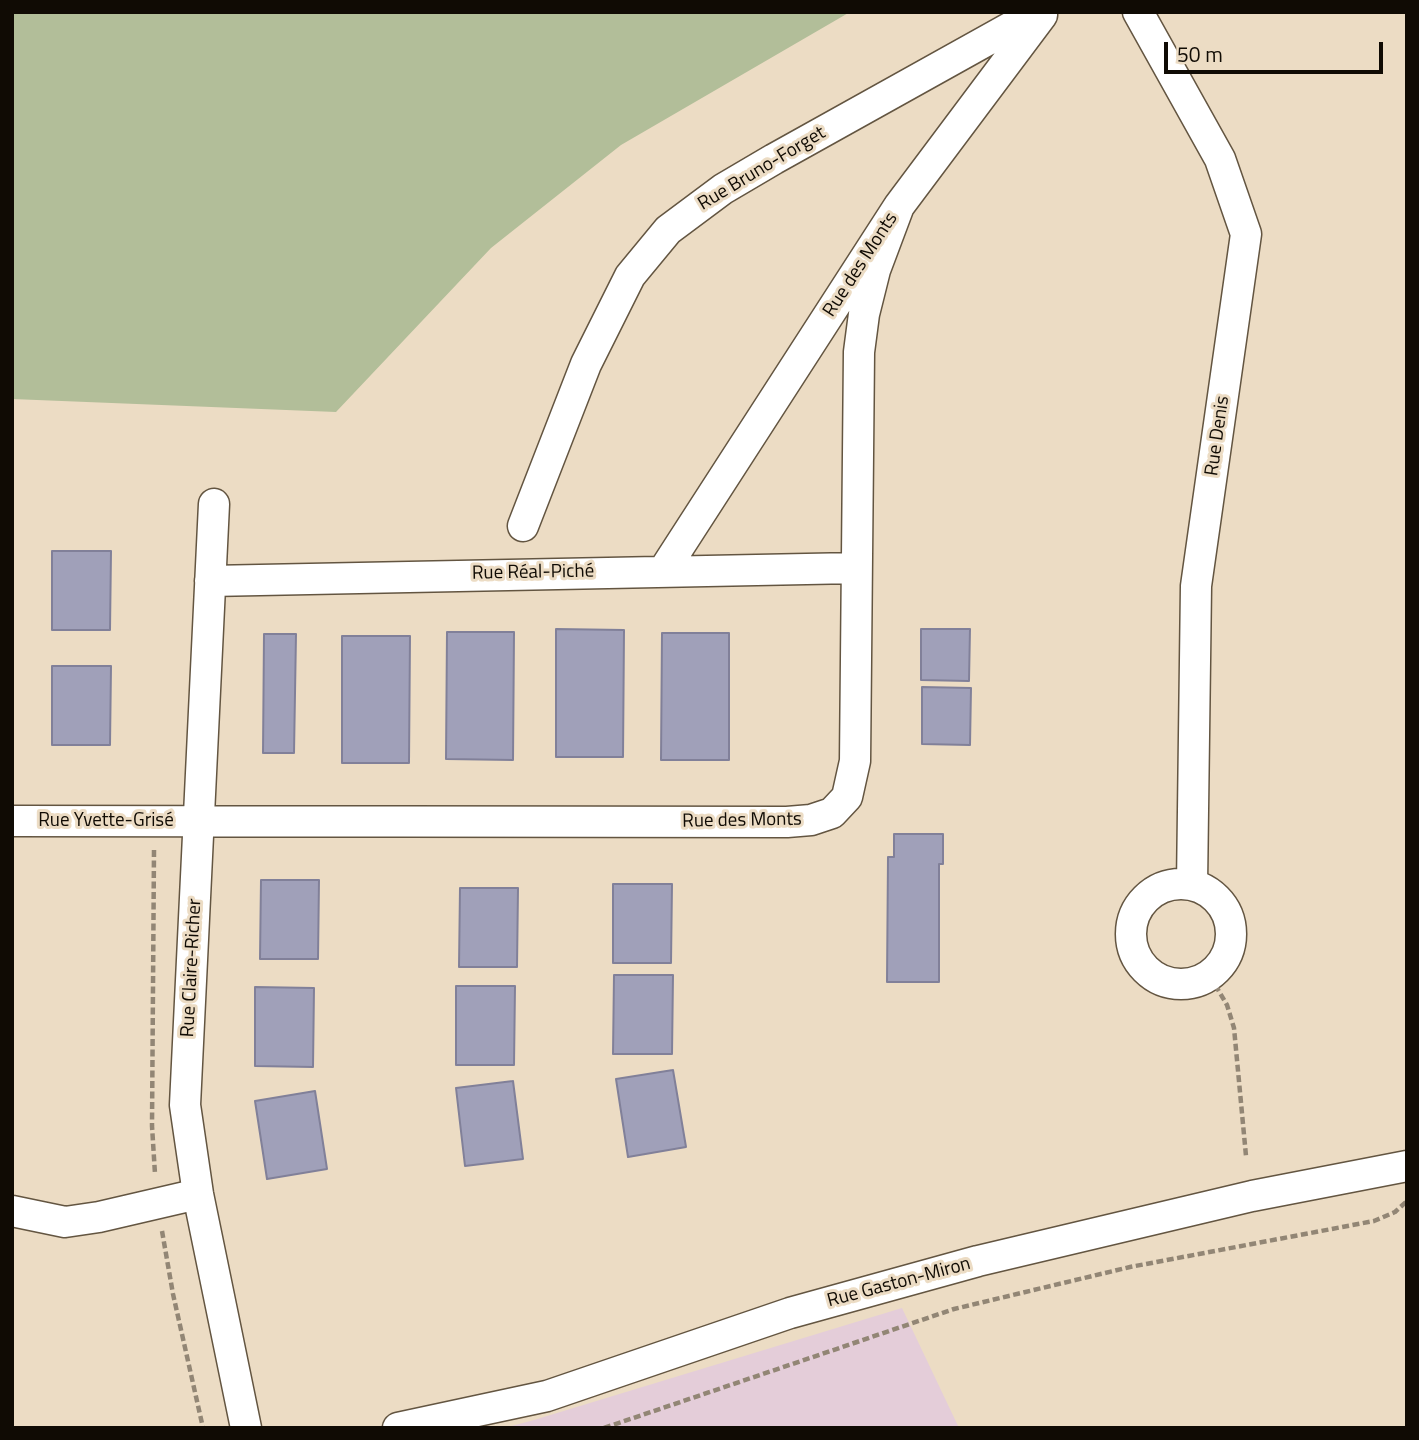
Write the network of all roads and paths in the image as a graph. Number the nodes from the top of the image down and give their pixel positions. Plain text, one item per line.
1 (1038, 12) edge
2 (1044, 12) edge
3 (1138, 12) edge
4 (899, 206) junction
5 (214, 504) dead end
6 (523, 526) dead end
7 (856, 568) junction
8 (664, 570) junction
9 (211, 581) junction
10 (12, 821) edge
11 (154, 821) junction
12 (200, 821) junction
13 (1192, 885) junction
14 (1210, 976) junction
15 (1246, 1156) dead end
16 (1407, 1166) edge
17 (155, 1179) dead end
18 (198, 1194) junction
19 (1407, 1201) edge
20 (12, 1211) edge
21 (161, 1226) dead end
22 (204, 1428) edge
23 (246, 1428) edge
24 (398, 1428) edge
25 (604, 1428) edge

1 - 6 street, Rue Bruno-Forget
2 - 4 street, Rue des Monts
3 - 13 street, Rue Denis
4 - 7 street, Rue des Monts
4 - 8 street, Rue des Monts
5 - 9 street, Rue Claire-Richer
7 - 8 street, Rue Réal-Piché
7 - 12 street, Rue des Monts
8 - 9 street, Rue Réal-Piché
9 - 12 street, Rue Claire-Richer
10 - 11 street, Rue Yvette-Grisé
11 - 12 street, Rue Yvette-Grisé
11 - 17 path
12 - 18 street, Rue Claire-Richer
13 - 14 street
13 - 14 street
14 - 15 path
16 - 24 street, Rue Gaston-Miron
18 - 20 street
18 - 23 street, Rue Claire-Richer
19 - 25 path
21 - 22 path

